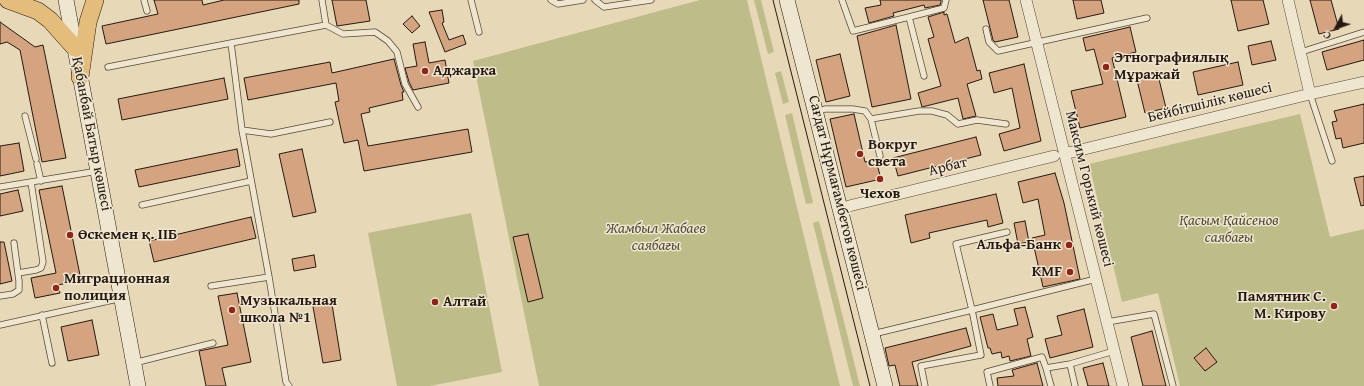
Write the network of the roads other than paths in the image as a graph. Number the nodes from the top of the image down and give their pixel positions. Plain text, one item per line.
1 (8, 0) edge
2 (66, 0) edge
3 (95, 0) edge
4 (144, 0) edge
5 (322, 0) edge
6 (471, 0) edge
7 (551, 0) edge
8 (583, 0) edge
9 (595, 0) edge
10 (651, 0) edge
11 (790, 0) edge
12 (842, 0) edge
13 (946, 0) edge
14 (1026, 0) edge
15 (1288, 0) edge
16 (147, 11) dead end
17 (910, 17) junction
18 (1147, 18) dead end
19 (326, 25) junction
20 (986, 29) dead end
21 (478, 32) dead end
22 (1364, 32) edge
23 (1037, 42) junction
24 (231, 43) junction
25 (75, 48) junction
26 (1300, 52) junction
27 (108, 66) dead end
28 (924, 76) dead end
29 (80, 77) junction
30 (1364, 82) edge
31 (1310, 94) junction
32 (418, 107) dead end
33 (816, 112) junction
34 (25, 116) dead end
35 (871, 119) junction
36 (330, 122) dead end
37 (1006, 124) dead end
38 (242, 130) junction
39 (1059, 155) junction
40 (880, 156) dead end
41 (1332, 161) dead end
42 (98, 171) junction
43 (41, 180) junction
44 (251, 181) junction
45 (31, 182) junction
46 (0, 187) edge
47 (142, 205) dead end
48 (849, 206) dead end
49 (1007, 232) dead end
50 (14, 243) dead end
51 (18, 273) junction
52 (269, 277) junction
53 (1096, 279) junction
54 (211, 286) dead end
55 (0, 296) edge
56 (122, 298) junction
57 (972, 310) junction
58 (42, 315) junction
59 (1107, 322) junction
60 (0, 325) edge
61 (872, 334) junction
62 (213, 343) dead end
63 (1114, 351) junction
64 (52, 363) dead end
65 (134, 363) junction
66 (1070, 364) junction
67 (1046, 368) junction
68 (138, 386) edge
69 (289, 386) edge
70 (885, 386) edge
71 (925, 386) edge
72 (990, 386) edge
73 (1051, 386) edge
74 (1075, 386) edge
75 (1123, 386) edge
76 (1173, 386) edge

1 - 25 main road
2 - 25 street, Қабанбай Батыр көшесі
3 - 29 main road
4 - 16 lane
5 - 19 lane
6 - 21 lane
7 - 8 lane
9 - 10 lane
11 - 33 street, Сағдат Нұрмағамбетов көшесі
12 - 17 lane
13 - 17 lane
14 - 23 street, Максим Горький көшесі
15 - 26 street
17 - 28 lane
18 - 23 lane
19 - 24 lane
19 - 32 lane
20 - 23 lane
22 - 26 lane
23 - 39 street, Максим Горький көшесі
24 - 27 lane
24 - 38 lane
25 - 29 street, Қабанбай Батыр көшесі
26 - 31 street
29 - 42 street, Қабанбай Батыр көшесі
30 - 31 street, Бейбітшілік көшесі
31 - 39 street, Бейбітшілік көшесі
31 - 41 lane
33 - 35 lane
33 - 61 street, Сағдат Нұрмағамбетов көшесі
34 - 43 lane
35 - 37 lane
35 - 40 lane
36 - 38 lane
38 - 44 lane
39 - 48 street, Арбат
39 - 53 street, Максим Горький көшесі
42 - 43 lane
42 - 56 street, Қабанбай Батыр көшесі
43 - 45 lane
44 - 47 lane
44 - 52 lane
45 - 46 lane
45 - 51 lane
49 - 57 lane
50 - 51 lane
51 - 55 lane
52 - 54 lane
52 - 69 lane
53 - 57 lane
53 - 59 street, Максим Горький көшесі
56 - 58 lane
56 - 65 street, Қабанбай Батыр көшесі
57 - 61 lane
57 - 71 lane
58 - 60 lane
58 - 64 lane
59 - 63 street, Максим Горький көшесі
59 - 76 lane
61 - 70 street, Сағдат Нұрмағамбетов көшесі
62 - 65 lane
63 - 66 lane
63 - 75 street, Максим Горький көшесі
65 - 68 street, Қабанбай Батыр көшесі
66 - 67 lane
66 - 74 lane
67 - 72 lane
67 - 73 lane

